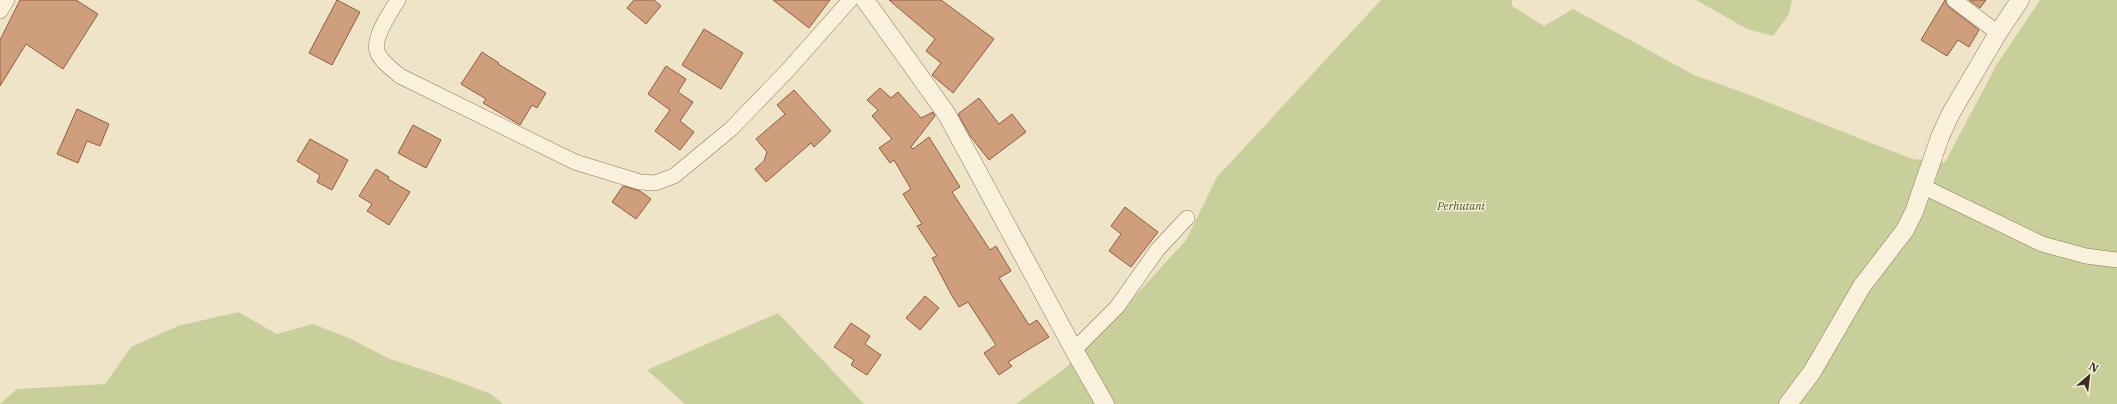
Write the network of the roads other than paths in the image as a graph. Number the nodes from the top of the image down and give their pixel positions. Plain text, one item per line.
1 (7, 0) edge
2 (398, 0) edge
3 (850, 0) edge
4 (865, 0) edge
5 (1954, 0) edge
6 (2020, 0) edge
7 (0, 11) edge
8 (1998, 32) junction
9 (1922, 186) junction
10 (1187, 218) dead end
11 (2117, 260) edge
12 (1074, 350) junction
13 (1105, 404) edge
14 (1788, 404) edge

1 - 7 street
2 - 3 street
4 - 12 street
5 - 8 street
6 - 8 street
8 - 9 street
9 - 11 street
9 - 14 street
10 - 12 street
12 - 13 street

